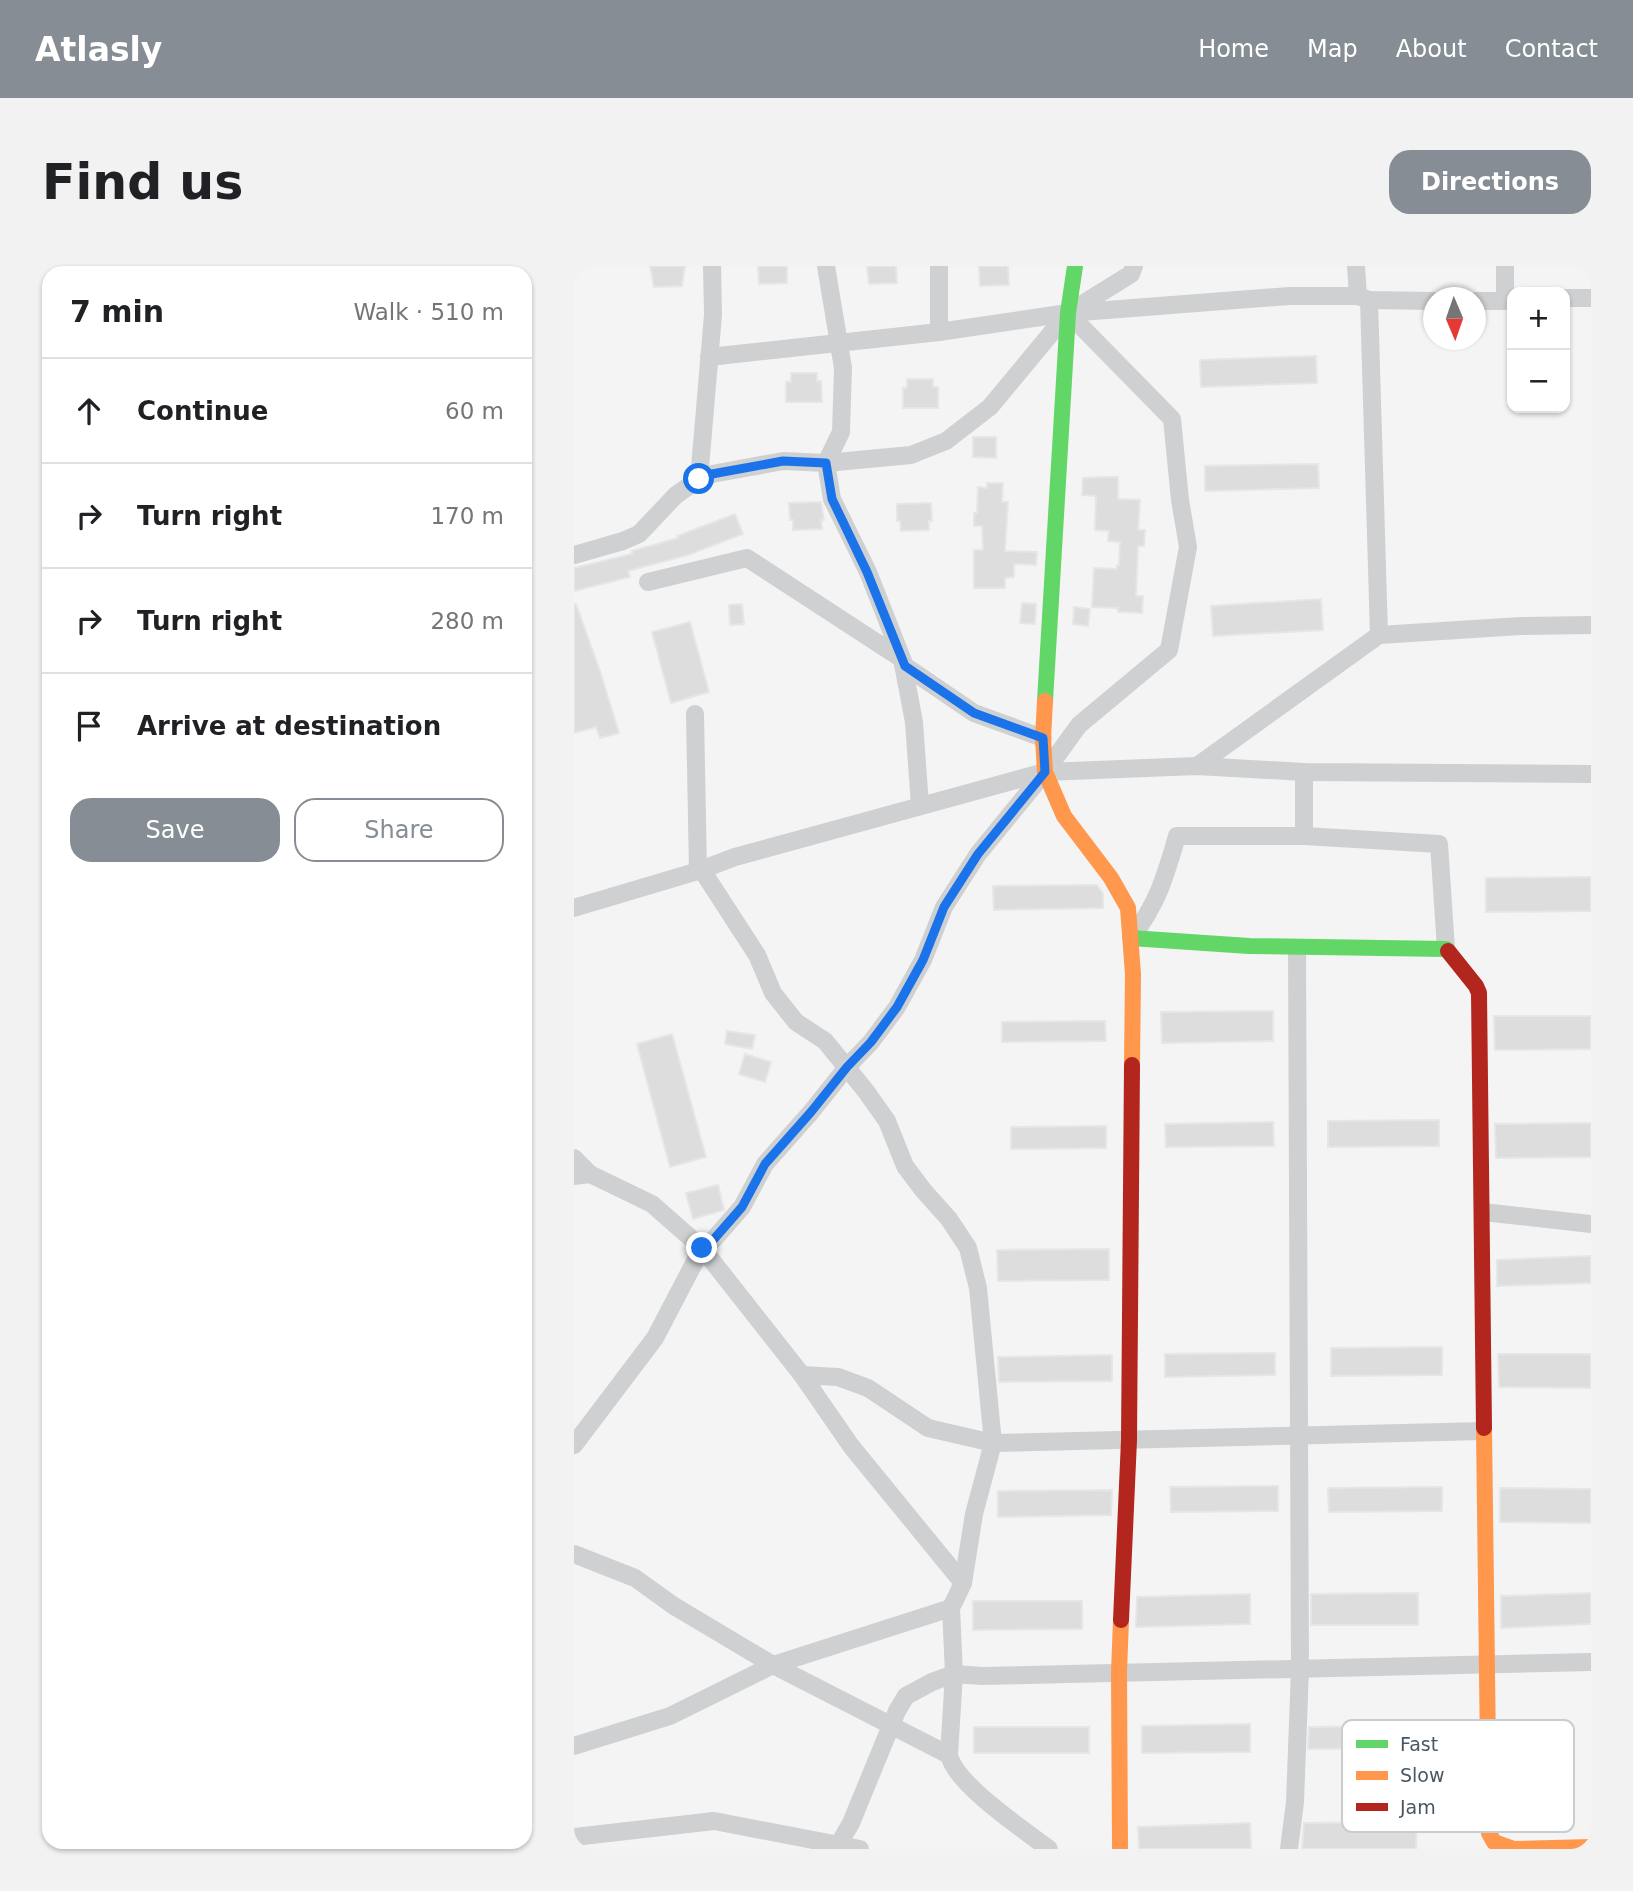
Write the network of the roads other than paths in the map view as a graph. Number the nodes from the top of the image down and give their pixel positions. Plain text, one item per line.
1 (712, 266) edge
2 (826, 266) edge
3 (939, 266) edge
4 (1075, 266) edge
5 (1134, 266) edge
6 (1356, 266) edge
7 (1505, 266) edge
8 (1507, 287) edge
9 (1364, 298) junction
10 (1570, 298) edge
11 (1591, 298) edge
12 (1423, 301) edge
13 (1486, 301) edge
14 (1507, 301) edge
15 (1068, 313) junction
16 (939, 332) junction
17 (840, 343) junction
18 (709, 357) junction
19 (826, 463) junction
20 (699, 479) junction
21 (574, 555) edge
22 (649, 582) dead end
23 (1591, 625) edge
24 (1379, 635) junction
25 (902, 659) junction
26 (695, 714) dead end
27 (1043, 738) junction
28 (1197, 766) junction
29 (1045, 772) junction
30 (1304, 772) junction
31 (1591, 775) edge
32 (920, 806) junction
33 (1304, 836) junction
34 (700, 868) junction
35 (574, 908) edge
36 (1131, 938) junction
37 (1297, 949) junction
38 (1446, 949) junction
39 (847, 1067) junction
40 (574, 1158) edge
41 (582, 1175) edge
42 (1483, 1212) junction
43 (1591, 1224) edge
44 (702, 1248) junction
45 (802, 1375) junction
46 (1483, 1431) junction
47 (1298, 1436) junction
48 (1129, 1440) junction
49 (993, 1443) junction
50 (574, 1445) edge
51 (574, 1554) edge
52 (963, 1583) junction
53 (951, 1608) junction
54 (1591, 1662) edge
55 (1488, 1664) junction
56 (773, 1665) junction
57 (1300, 1669) junction
58 (1119, 1672) junction
59 (954, 1674) junction
60 (1488, 1720) edge
61 (891, 1725) junction
62 (574, 1746) edge
63 (949, 1755) junction
64 (1489, 1832) edge
65 (574, 1837) edge
66 (838, 1846) edge
67 (1591, 1847) edge
68 (860, 1849) edge
69 (1049, 1849) edge
70 (1120, 1849) edge
71 (1289, 1849) edge

1 - 18 street
2 - 17 street
3 - 16 street
4 - 15 street
5 - 15 street
6 - 9 street
7 - 8 street
9 - 12 street
9 - 15 street
9 - 24 street
10 - 11 street
13 - 14 street
15 - 16 street
15 - 19 street
15 - 27 street
15 - 29 street
16 - 17 street
17 - 18 street
17 - 19 street
18 - 20 street
19 - 20 street
19 - 25 street
20 - 21 street
22 - 25 street
23 - 24 street
24 - 28 street
25 - 27 street
25 - 32 street
26 - 34 street
27 - 29 street
28 - 29 street
28 - 30 street
29 - 32 street
29 - 36 street
29 - 39 street
30 - 31 street
30 - 33 street
32 - 34 street
33 - 36 street
33 - 38 street
34 - 35 street
34 - 39 street
36 - 37 street
36 - 48 street
37 - 38 street
37 - 47 street
38 - 42 street
39 - 44 street
39 - 49 street
40 - 41 street
41 - 44 street
42 - 43 street
42 - 46 street
44 - 45 street
44 - 50 street
45 - 49 street
45 - 52 street
46 - 47 street
46 - 55 street
47 - 48 street
47 - 57 street
48 - 49 street
48 - 58 street
49 - 52 street
51 - 56 street
52 - 53 street
53 - 56 street
53 - 59 street
54 - 55 street
55 - 57 street
55 - 60 street
56 - 61 street
56 - 62 street
57 - 58 street
57 - 71 street
58 - 59 street
58 - 70 street
59 - 61 street
59 - 63 street
61 - 63 street
61 - 66 street
63 - 69 street
64 - 67 street
65 - 66 street
66 - 68 street

